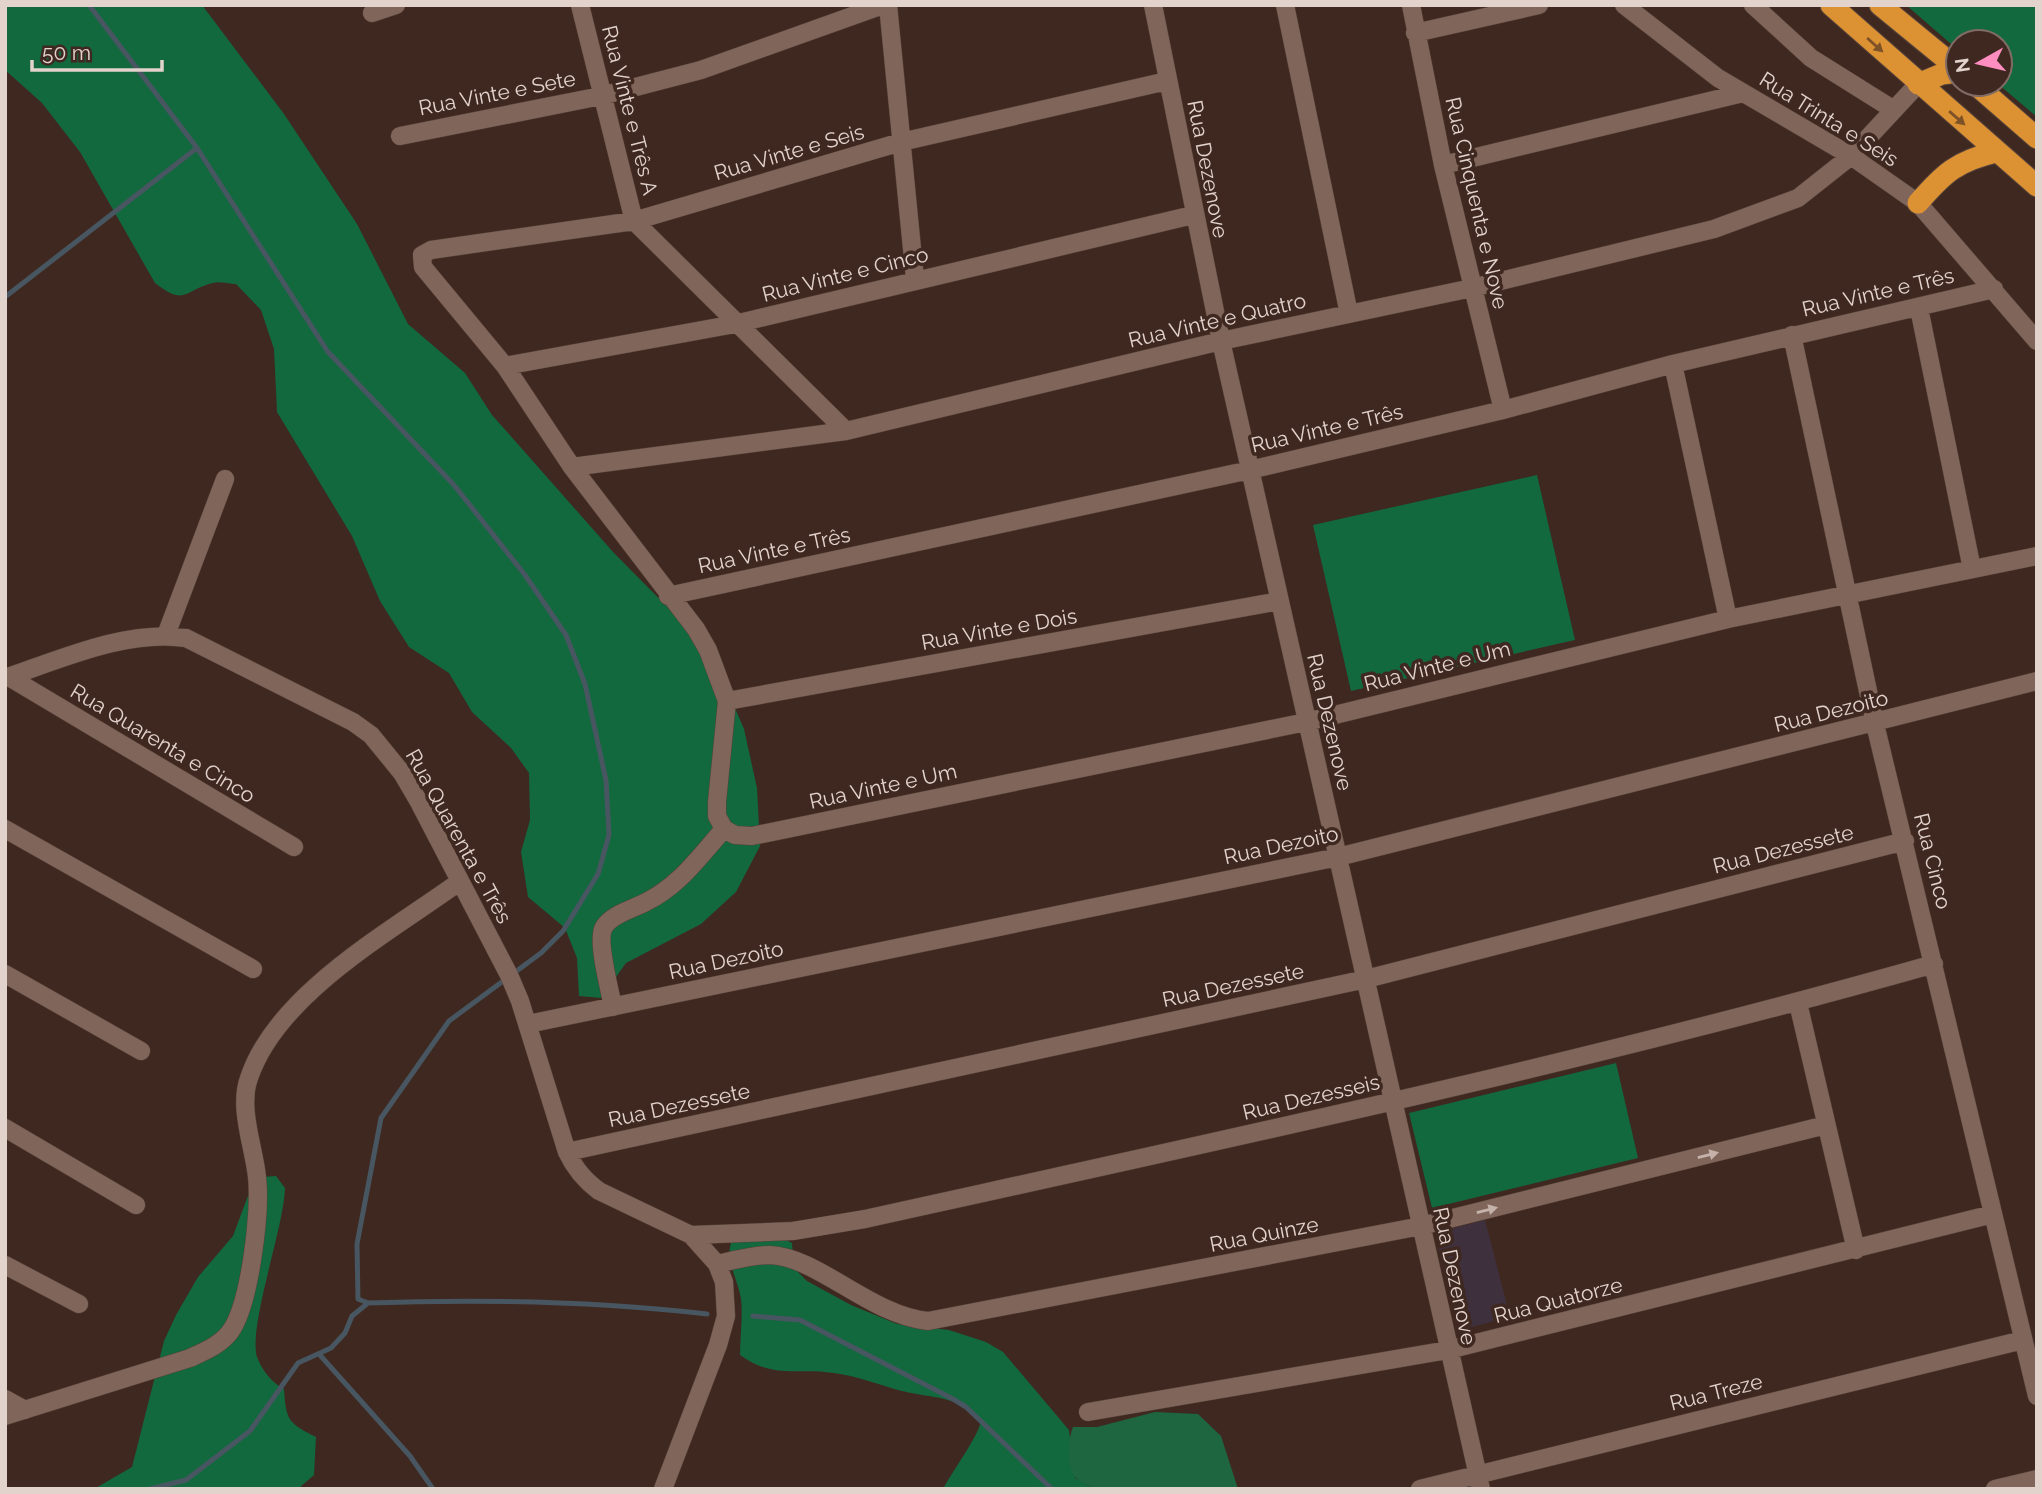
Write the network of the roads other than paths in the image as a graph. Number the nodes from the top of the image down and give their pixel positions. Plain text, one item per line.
1 (396, 5) edge
2 (580, 5) edge
3 (885, 5) edge
4 (1153, 5) edge
5 (1285, 5) edge
6 (1411, 5) edge
7 (1539, 5) edge
8 (1624, 5) edge
9 (1753, 5) edge
10 (1831, 5) edge
11 (1880, 5) edge
12 (372, 13) dead end
13 (1415, 33) junction
14 (1944, 59) edge
15 (1944, 74) edge
16 (1167, 81) junction
17 (1918, 84) junction
18 (1743, 93) junction
19 (601, 96) junction
20 (1991, 98) edge
21 (1894, 110) junction
22 (400, 136) dead end
23 (2037, 138) edge
24 (901, 142) junction
25 (1996, 152) junction
26 (1851, 156) junction
27 (1443, 165) junction
28 (2037, 186) edge
29 (1919, 203) junction
30 (1193, 215) junction
31 (635, 221) junction
32 (915, 279) junction
33 (1472, 288) junction
34 (1994, 289) junction
35 (1919, 308) junction
36 (1349, 314) junction
37 (735, 324) junction
38 (1791, 335) junction
39 (1221, 341) junction
40 (2037, 341) edge
41 (1673, 364) junction
42 (505, 366) junction
43 (1503, 410) junction
44 (846, 431) junction
45 (572, 467) junction
46 (1250, 470) junction
47 (225, 479) dead end
48 (2037, 556) edge
49 (1972, 569) junction
50 (668, 596) junction
51 (1847, 597) junction
52 (1280, 601) junction
53 (1728, 619) junction
54 (166, 635) junction
55 (7, 678) edge
56 (2037, 681) edge
57 (727, 701) junction
58 (1306, 722) junction
59 (1875, 724) junction
60 (5, 829) edge
61 (724, 829) junction
62 (1905, 841) junction
63 (294, 848) dead end
64 (1338, 857) junction
65 (459, 882) junction
66 (1934, 964) junction
67 (253, 969) dead end
68 (5, 974) edge
69 (1366, 979) junction
70 (1798, 1003) junction
71 (613, 1007) junction
72 (528, 1024) junction
73 (141, 1051) dead end
74 (1393, 1102) junction
75 (1826, 1125) junction
76 (5, 1128) edge
77 (567, 1152) junction
78 (136, 1205) dead end
79 (1993, 1214) junction
80 (1421, 1226) junction
81 (691, 1235) junction
82 (1856, 1250) junction
83 (717, 1264) junction
84 (5, 1265) edge
85 (79, 1304) dead end
86 (2023, 1340) junction
87 (1448, 1350) junction
88 (2037, 1396) edge
89 (5, 1399) edge
90 (25, 1410) junction
91 (1088, 1412) dead end
92 (5, 1416) edge
93 (2037, 1479) edge
94 (1479, 1482) edge
95 (663, 1489) edge
96 (1420, 1489) edge
97 (1995, 1489) edge

1 - 12 street
2 - 19 street, Rua Vinte e Três A
3 - 19 street, Rua Vinte e Sete
3 - 24 street
4 - 16 street, Rua Dezenove
5 - 36 street
6 - 13 street, Rua Cinquenta e Nove
7 - 13 street
8 - 18 street, Rua Trinta e Seis
9 - 21 street
10 -> 17 highway
11 - 14 highway
13 - 27 street, Rua Cinquenta e Nove
15 - 17 highway
16 - 24 street, Rua Vinte e Seis
16 - 30 street, Rua Dezenove
17 - 21 street, Rua Vinte e Quatro
17 -> 25 highway
18 - 26 street, Rua Trinta e Seis
18 - 27 street
19 - 22 street, Rua Vinte e Sete
19 - 31 street, Rua Vinte e Três A
20 - 23 highway
21 - 26 street, Rua Vinte e Quatro
24 - 31 street, Rua Vinte e Seis
24 - 32 street
25 - 28 highway
25 - 29 highway
26 - 29 street, Rua Trinta e Seis
26 - 33 street, Rua Vinte e Quatro
27 - 33 street, Rua Cinquenta e Nove
29 - 34 street, Rua Trinta e Seis
30 - 32 street, Rua Vinte e Cinco
30 - 39 street, Rua Dezenove
31 - 37 street, Rua Vinte e Três A
31 - 42 street, Rua Vinte e Seis
32 - 37 street, Rua Vinte e Cinco
33 - 36 street, Rua Vinte e Quatro
33 - 43 street, Rua Cinquenta e Nove
34 - 35 street, Rua Vinte e Três
34 - 40 street, Rua Trinta e Seis
35 - 38 street, Rua Vinte e Três
35 - 49 street
36 - 39 street, Rua Vinte e Quatro
37 - 42 street, Rua Vinte e Cinco
37 - 44 street, Rua Vinte e Três A
38 - 41 street, Rua Vinte e Três
38 - 51 street, Rua Cinco
39 - 44 street, Rua Vinte e Quatro
39 - 46 street, Rua Dezenove
41 - 43 street, Rua Vinte e Três
41 - 53 street
42 - 45 street
43 - 46 street, Rua Vinte e Três
44 - 45 street, Rua Vinte e Quatro
45 - 50 street
46 - 50 street, Rua Vinte e Três
46 - 52 street, Rua Dezenove
47 - 54 street
48 - 49 street, Rua Vinte e Um
49 - 51 street, Rua Vinte e Um
50 - 57 street
51 - 53 street, Rua Vinte e Um
51 - 59 street, Rua Cinco
52 - 57 street, Rua Vinte e Dois
52 - 58 street, Rua Dezenove
53 - 58 street, Rua Vinte e Um
54 - 55 street, Rua Quarenta e Três
54 - 65 street, Rua Quarenta e Três
55 - 63 street, Rua Quarenta e Cinco
56 - 59 street, Rua Dezoito
57 - 61 street
58 - 61 street, Rua Vinte e Um
58 - 64 street, Rua Dezenove
59 - 62 street, Rua Cinco
59 - 64 street, Rua Dezoito
60 - 67 street
61 - 71 street
62 - 66 street, Rua Cinco
62 - 69 street, Rua Dezessete
64 - 69 street, Rua Dezenove
64 - 71 street, Rua Dezoito
65 - 72 street, Rua Quarenta e Três
65 - 90 street
66 - 70 street, Rua Dezesseis
66 - 79 street, Rua Cinco
68 - 73 street
69 - 74 street, Rua Dezenove
69 - 77 street, Rua Dezessete
70 - 74 street, Rua Dezesseis
70 - 75 street
71 - 72 street, Rua Dezoito
72 - 77 street, Rua Quarenta e Três
74 - 80 street, Rua Dezenove
74 - 81 street, Rua Dezesseis
80 -> 75 street, Rua Quinze
75 - 82 street
76 - 78 street
77 - 81 street, Rua Quarenta e Três
79 - 82 street, Rua Quatorze
79 - 86 street, Rua Cinco
80 - 83 street, Rua Quinze
80 - 87 street, Rua Dezenove
81 - 83 street
82 - 87 street, Rua Quatorze
83 - 95 street
84 - 85 street
86 - 88 street, Rua Cinco
86 - 94 street, Rua Treze
87 - 91 street, Rua Quatorze
87 - 94 street, Rua Dezenove
89 - 90 street
90 - 92 street
93 - 97 street
94 - 96 street, Rua Treze

